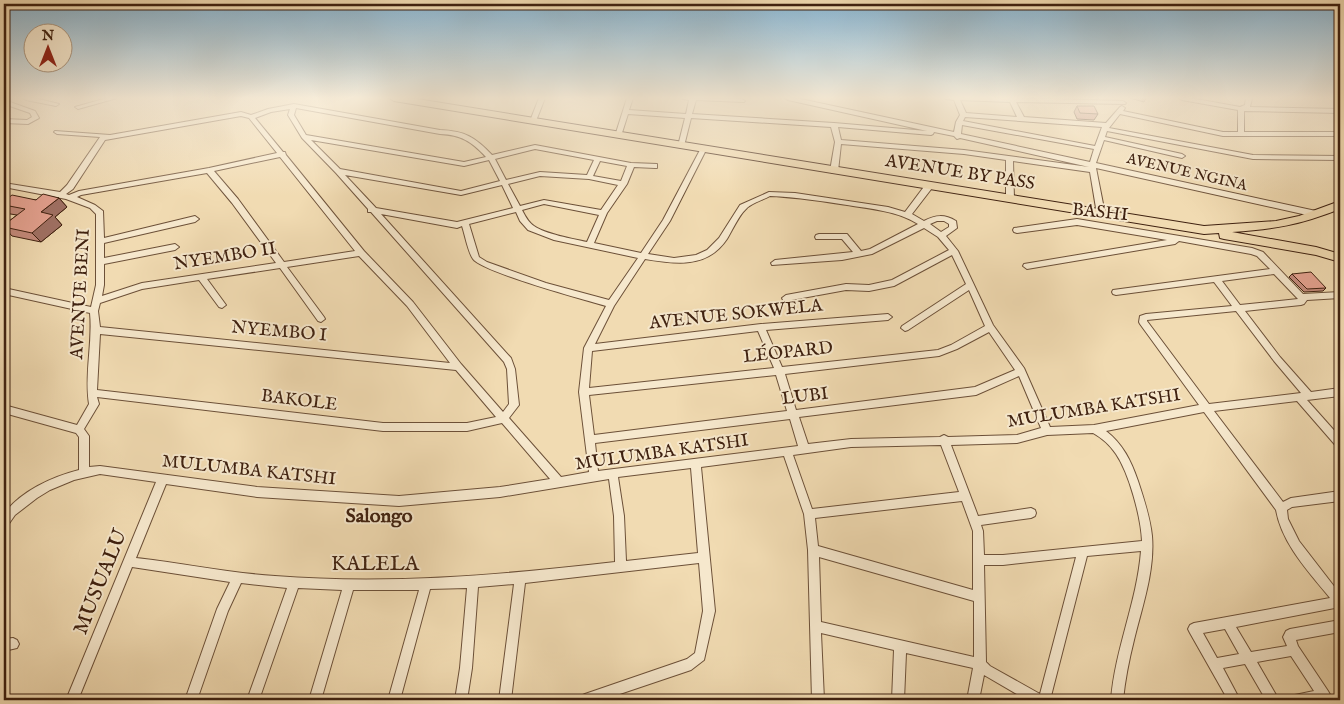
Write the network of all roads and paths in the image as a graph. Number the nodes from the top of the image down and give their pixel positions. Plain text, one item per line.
1 (933, 130) edge
2 (140, 131) edge
3 (263, 131) edge
4 (300, 131) edge
5 (434, 131) edge
6 (589, 131) edge
7 (620, 131) edge
8 (686, 131) edge
9 (835, 131) edge
10 (904, 131) edge
11 (936, 131) edge
12 (958, 131) edge
13 (1006, 131) edge
14 (1105, 131) edge
15 (1125, 131) edge
16 (1205, 131) edge
17 (57, 132) dead end
18 (1242, 133) joint
19 (1340, 134) edge
20 (109, 136) junction
21 (618, 136) junction
22 (304, 137) junction
23 (957, 137) junction
24 (1102, 138) junction
25 (838, 142) junction
26 (681, 146) junction
27 (1097, 148) junction
28 (703, 150) junction
29 (283, 154) junction
30 (1182, 156) dead end
31 (491, 158) junction
32 (1009, 158) junction
33 (1340, 158) edge
34 (598, 159) junction
35 (631, 164) junction
36 (655, 166) dead end
37 (1092, 167) junction
38 (209, 170) junction
39 (338, 171) junction
40 (834, 171) junction
41 (589, 177) junction
42 (504, 181) junction
43 (623, 184) junction
44 (4, 185) edge
45 (929, 186) junction
46 (64, 197) junction
47 (1010, 199) junction
48 (1340, 205) edge
49 (518, 208) junction
50 (371, 210) junction
51 (603, 213) junction
52 (907, 214) junction
53 (1101, 214) junction
54 (1316, 214) junction
55 (195, 219) dead end
56 (465, 223) junction
57 (922, 224) junction
58 (1017, 230) dead end
59 (1204, 230) junction
60 (941, 235) junction
61 (819, 237) dead end
62 (1180, 239) junction
63 (101, 240) junction
64 (590, 244) junction
65 (175, 247) dead end
66 (954, 251) junction
67 (361, 253) junction
68 (859, 254) junction
69 (642, 256) junction
70 (1340, 258) edge
71 (100, 262) junction
72 (280, 264) junction
73 (775, 264) dead end
74 (1027, 266) dead end
75 (1276, 271) junction
76 (202, 278) junction
77 (1216, 278) junction
78 (969, 286) junction
79 (128, 289) junction
80 (4, 291) edge
81 (98, 292) junction
82 (1116, 292) dead end
83 (1340, 295) edge
84 (1301, 297) junction
85 (786, 298) dead end
86 (96, 301) junction
87 (611, 304) junction
88 (222, 305) dead end
89 (1238, 308) junction
90 (94, 311) junction
91 (888, 317) dead end
92 (321, 320) dead end
93 (761, 327) junction
94 (990, 327) junction
95 (905, 328) dead end
96 (96, 330) junction
97 (588, 348) junction
98 (458, 368) junction
99 (779, 370) junction
100 (1021, 371) junction
101 (584, 392) junction
102 (1340, 392) edge
103 (92, 393) junction
104 (1304, 397) junction
105 (1205, 408) junction
106 (4, 409) edge
107 (794, 415) junction
108 (503, 419) junction
109 (1094, 429) junction
110 (79, 430) junction
111 (1046, 431) junction
112 (944, 439) junction
113 (590, 440) junction
114 (1340, 444) edge
115 (804, 448) junction
116 (787, 452) junction
117 (696, 465) junction
118 (84, 472) junction
119 (613, 475) junction
120 (594, 476) junction
121 (163, 478) junction
122 (560, 483) junction
123 (965, 496) junction
124 (1340, 496) edge
125 (1281, 508) junction
126 (1031, 513) dead end
127 (809, 514) junction
128 (976, 520) junction
129 (4, 522) edge
130 (1147, 545) junction
131 (812, 550) junction
132 (1083, 553) junction
133 (704, 558) junction
134 (979, 560) junction
135 (130, 562) junction
136 (621, 567) junction
137 (520, 577) junction
138 (238, 578) junction
139 (473, 582) junction
140 (294, 583) junction
141 (426, 583) junction
142 (349, 584) junction
143 (979, 597) junction
144 (1340, 602) edge
145 (1227, 622) junction
146 (815, 626) junction
147 (1340, 626) edge
148 (900, 645) junction
149 (1294, 650) junction
150 (1247, 659) junction
151 (980, 664) junction
152 (1213, 664) junction
153 (1325, 698) edge
154 (72, 700) edge
155 (191, 700) edge
156 (253, 700) edge
157 (314, 700) edge
158 (394, 700) edge
159 (461, 700) edge
160 (505, 700) edge
161 (585, 700) edge
162 (818, 700) edge
163 (898, 700) edge
164 (973, 700) edge
165 (1038, 700) edge
166 (1044, 700) edge
167 (1117, 700) edge
168 (1234, 700) edge
169 (1273, 700) edge
170 (1294, 700) edge

1 - 10 street
2 - 20 street
3 - 29 street
4 - 22 street
5 - 31 street
6 - 21 highway, AVENUE BY PASS
7 - 21 street
8 - 26 street
9 - 25 street
11 - 23 street, AVENUE NGINA
12 - 23 street
13 - 27 street
14 - 24 street
15 - 33 street
16 - 18 street
17 - 20 street
18 - 19 street
20 - 46 street
21 - 26 highway, AVENUE BY PASS
22 - 31 street
22 - 39 street
23 - 37 street, AVENUE NGINA
24 - 27 street
24 - 30 street
25 - 32 street
25 - 40 street
26 - 28 highway, AVENUE BY PASS
27 - 37 street
28 - 40 highway, AVENUE BY PASS
28 - 69 street
29 - 38 street
29 - 67 street
31 - 34 street
31 - 42 street
32 - 37 street
32 - 47 street
34 - 35 street
34 - 41 street
35 - 36 street
35 - 43 street
37 - 53 street
37 - 54 street, AVENUE NGINA
38 - 46 street
38 - 72 street
39 - 42 street
39 - 50 street
40 - 45 highway, AVENUE BY PASS
41 - 42 street
41 - 43 street
42 - 49 street
43 - 51 street
44 - 46 street, AVENUE BENI
45 - 47 highway, AVENUE BY PASS
45 - 52 street
46 - 63 street, AVENUE BENI
47 - 53 highway, AVENUE BY PASS
48 - 54 highway, AVENUE BY PASS
49 - 51 street
49 - 56 street
49 - 64 street
50 - 56 street
50 - 108 street
51 - 64 street
52 - 57 street
52 - 69 street
53 - 59 highway, AVENUE BY PASS
54 - 59 highway, AVENUE BY PASS
55 - 63 street
56 - 87 street
57 - 60 street
57 - 60 street
57 - 68 street
58 - 62 street, BASHI
59 - 70 highway
60 - 66 street
61 - 68 street
62 - 74 street, BASHI
62 - 75 street, BASHI
63 - 71 street, AVENUE BENI
64 - 69 street
65 - 71 street
66 - 78 street
66 - 85 street
67 - 72 street, NYEMBO II
67 - 98 street
68 - 73 street
69 - 87 street
71 - 81 street, AVENUE BENI
72 - 76 street, NYEMBO II
72 - 92 street
75 - 77 street
75 - 84 street
76 - 79 street, NYEMBO II
76 - 88 street
77 - 82 street
77 - 89 street
78 - 94 street
78 - 95 street
79 - 81 street
79 - 86 street, NYEMBO II
80 - 90 street
81 - 86 street, AVENUE BENI
83 - 84 street
84 - 89 street
86 - 90 street, AVENUE BENI
87 - 97 street
89 - 104 street
89 - 105 street
90 - 96 street, AVENUE BENI
91 - 93 street, AVENUE SOKWELA
93 - 97 street, AVENUE SOKWELA
93 - 99 street
94 - 99 street, LÉOPARD
94 - 100 street
96 - 98 street, NYEMBO I
96 - 103 street, AVENUE BENI
97 - 101 street
98 - 108 street
99 - 101 street, LÉOPARD
99 - 107 street
100 - 107 street, LUBI
100 - 111 street
101 - 113 street
102 - 104 street, MULUMBA KATSHI
103 - 108 street, BAKOLE
103 - 110 street, AVENUE BENI
104 - 105 street, MULUMBA KATSHI
104 - 114 street
105 - 109 street, MULUMBA KATSHI
105 - 125 street
106 - 110 street
107 - 113 street, LUBI
107 - 115 street
108 - 122 street
109 - 111 street, MULUMBA KATSHI
109 - 130 street
110 - 118 street
111 - 112 street, MULUMBA KATSHI
112 - 115 street, MULUMBA KATSHI
112 - 123 street
113 - 120 street
115 - 116 street, MULUMBA KATSHI
116 - 117 street, MULUMBA KATSHI
116 - 127 street
117 - 119 street, MULUMBA KATSHI
117 - 133 street
118 - 121 street, MULUMBA KATSHI
118 - 129 street, MULUMBA KATSHI
119 - 120 street, MULUMBA KATSHI
119 - 136 street
120 - 122 street, MULUMBA KATSHI
121 - 122 street, MULUMBA KATSHI
121 - 135 street, MUSUALU
123 - 127 street
123 - 128 street
124 - 125 street
125 - 144 street
126 - 128 street
127 - 131 street
128 - 134 street
130 - 132 street
130 - 167 street
131 - 143 street
131 - 146 street
132 - 134 street
132 - 166 street
133 - 136 street, KALELA
133 - 161 street
134 - 143 street
135 - 138 street, KALELA
135 - 154 street, MUSUALU
136 - 137 street, KALELA
137 - 139 street, KALELA
137 - 160 street
138 - 140 street, KALELA
138 - 155 street
139 - 141 street, KALELA
139 - 159 street
140 - 142 street, KALELA
140 - 156 street
141 - 142 street, KALELA
141 - 158 street
142 - 157 street
143 - 151 street
144 - 145 street
145 - 150 street
145 - 152 street
146 - 148 street
146 - 162 street
147 - 149 street
148 - 151 street
148 - 163 street
149 - 150 street
149 - 153 street
150 - 152 street
150 - 169 street
151 - 164 street
151 - 165 street
152 - 168 street
153 - 170 street

